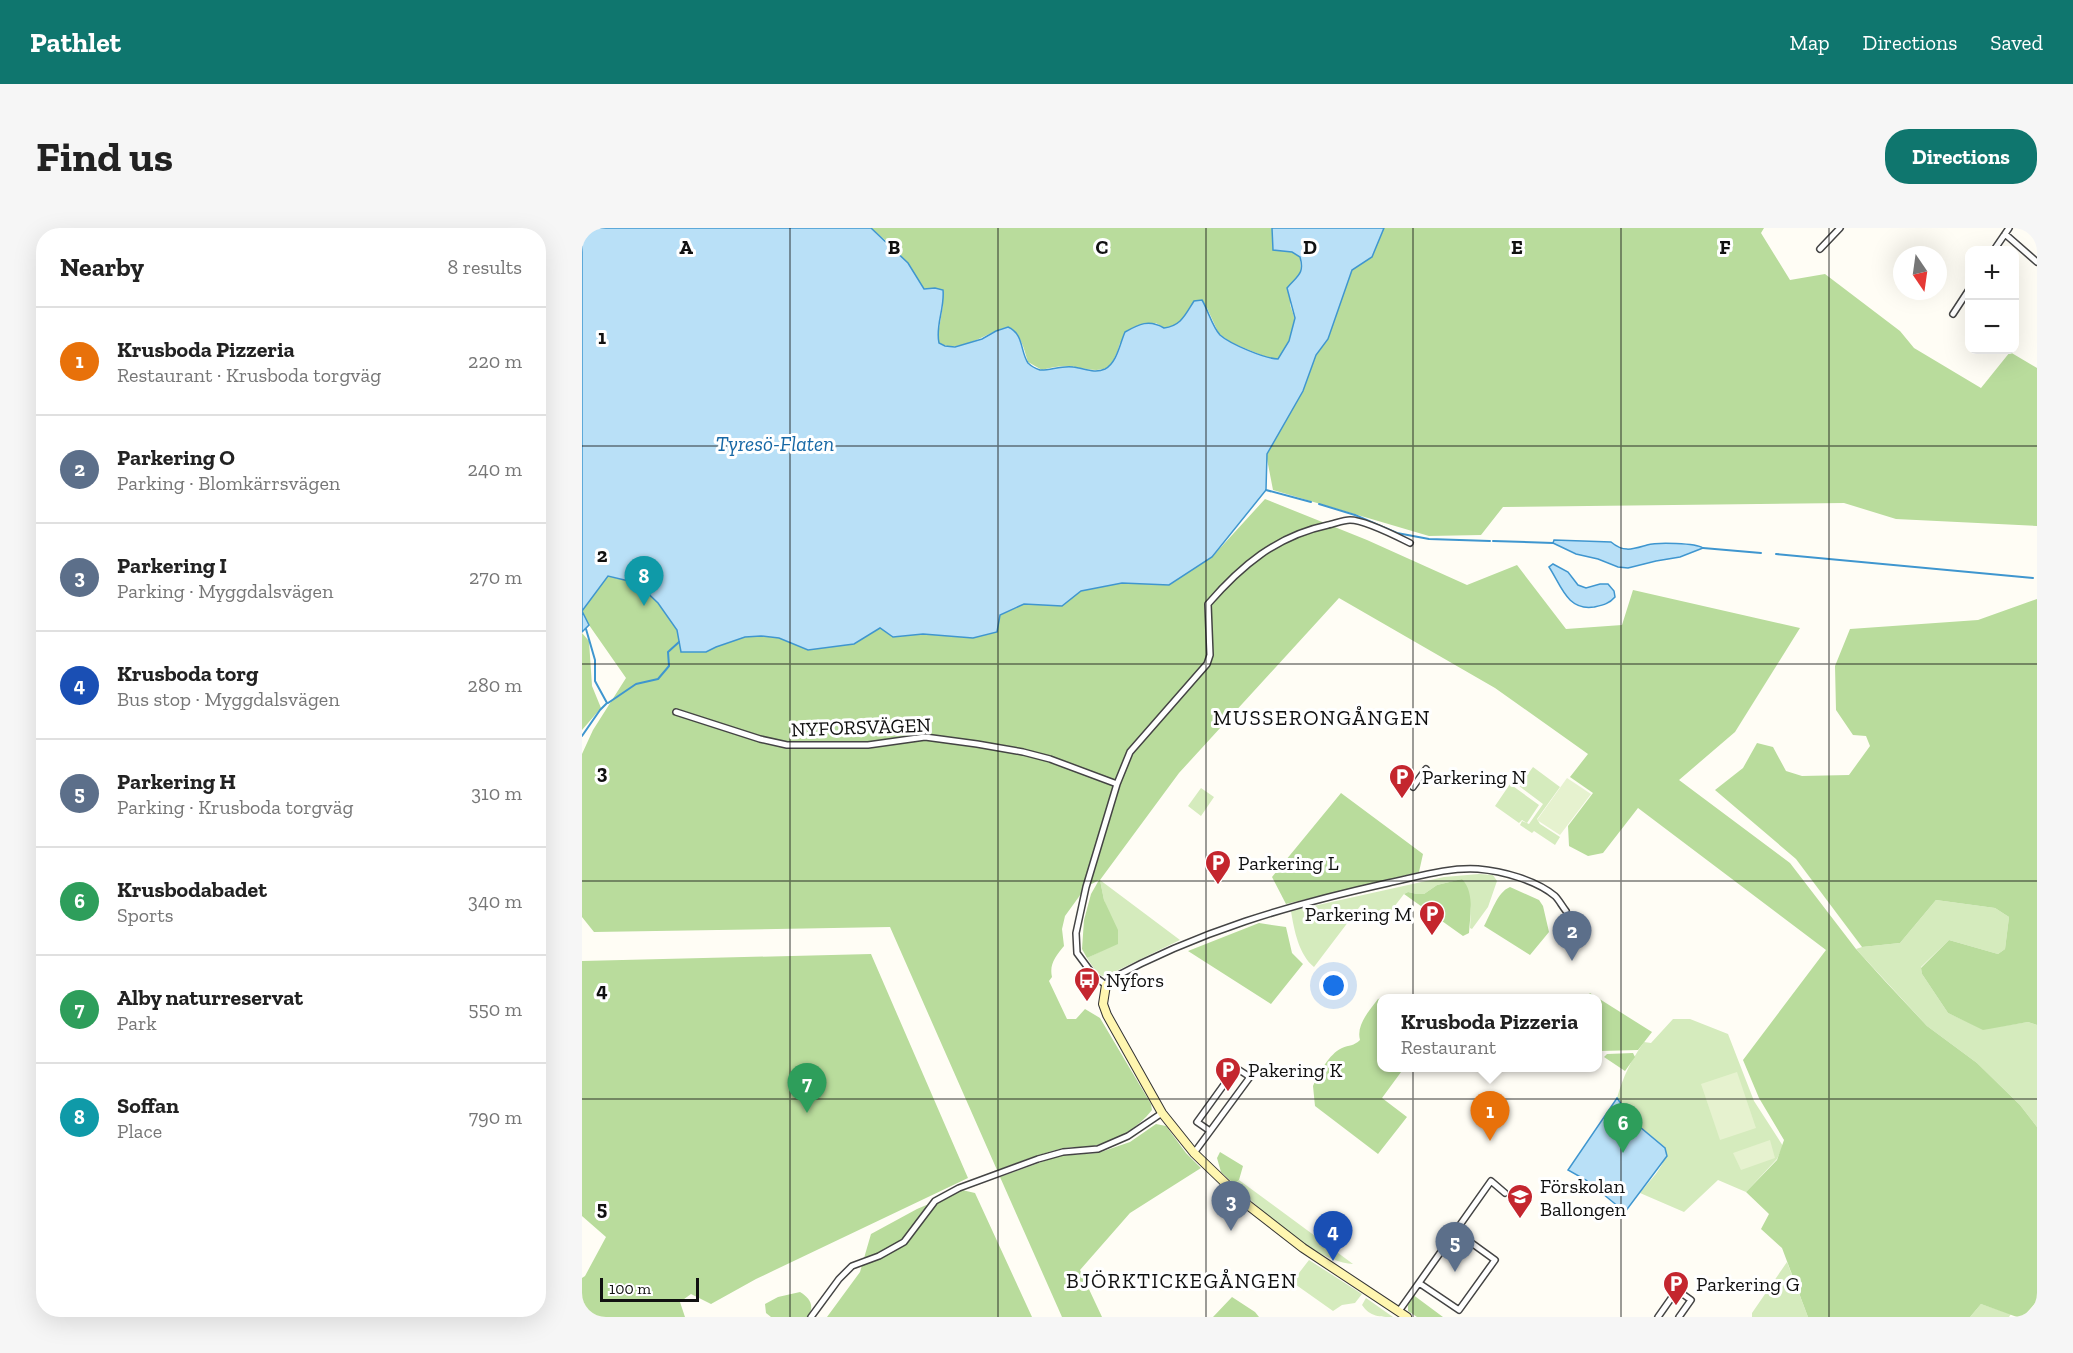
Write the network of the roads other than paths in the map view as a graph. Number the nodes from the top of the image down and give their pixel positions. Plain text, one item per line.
1 (1840, 228) edge
2 (2009, 228) edge
3 (2005, 234) junction
4 (1997, 246) edge
5 (1820, 249) dead end
6 (2037, 262) edge
7 (1965, 296) edge
8 (1953, 314) dead end
9 (1410, 543) dead end
10 (676, 712) dead end
11 (1426, 769) dead end
12 (1117, 784) junction
13 (1413, 787) dead end
14 (1566, 911) dead end
15 (1106, 985) junction
16 (1162, 1113) junction
17 (1210, 1131) junction
18 (1194, 1153) junction
19 (1505, 1193) dead end
20 (1455, 1231) junction
21 (1419, 1283) junction
22 (1399, 1311) junction
23 (811, 1317) edge
24 (1407, 1317) edge
25 (1658, 1317) edge
26 (1678, 1317) edge

1 - 5 street
2 - 3 street
3 - 4 street
3 - 6 street
7 - 8 street
9 - 12 street
10 - 12 street, NYFORSVÄGEN
11 - 13 street
12 - 15 street
14 - 15 street
15 - 16 street
16 - 18 street
16 - 23 street
17 - 17 street
17 - 18 street
18 - 22 street
19 - 20 street
20 - 21 street
20 - 21 street
21 - 22 street
22 - 24 street
25 - 26 street

